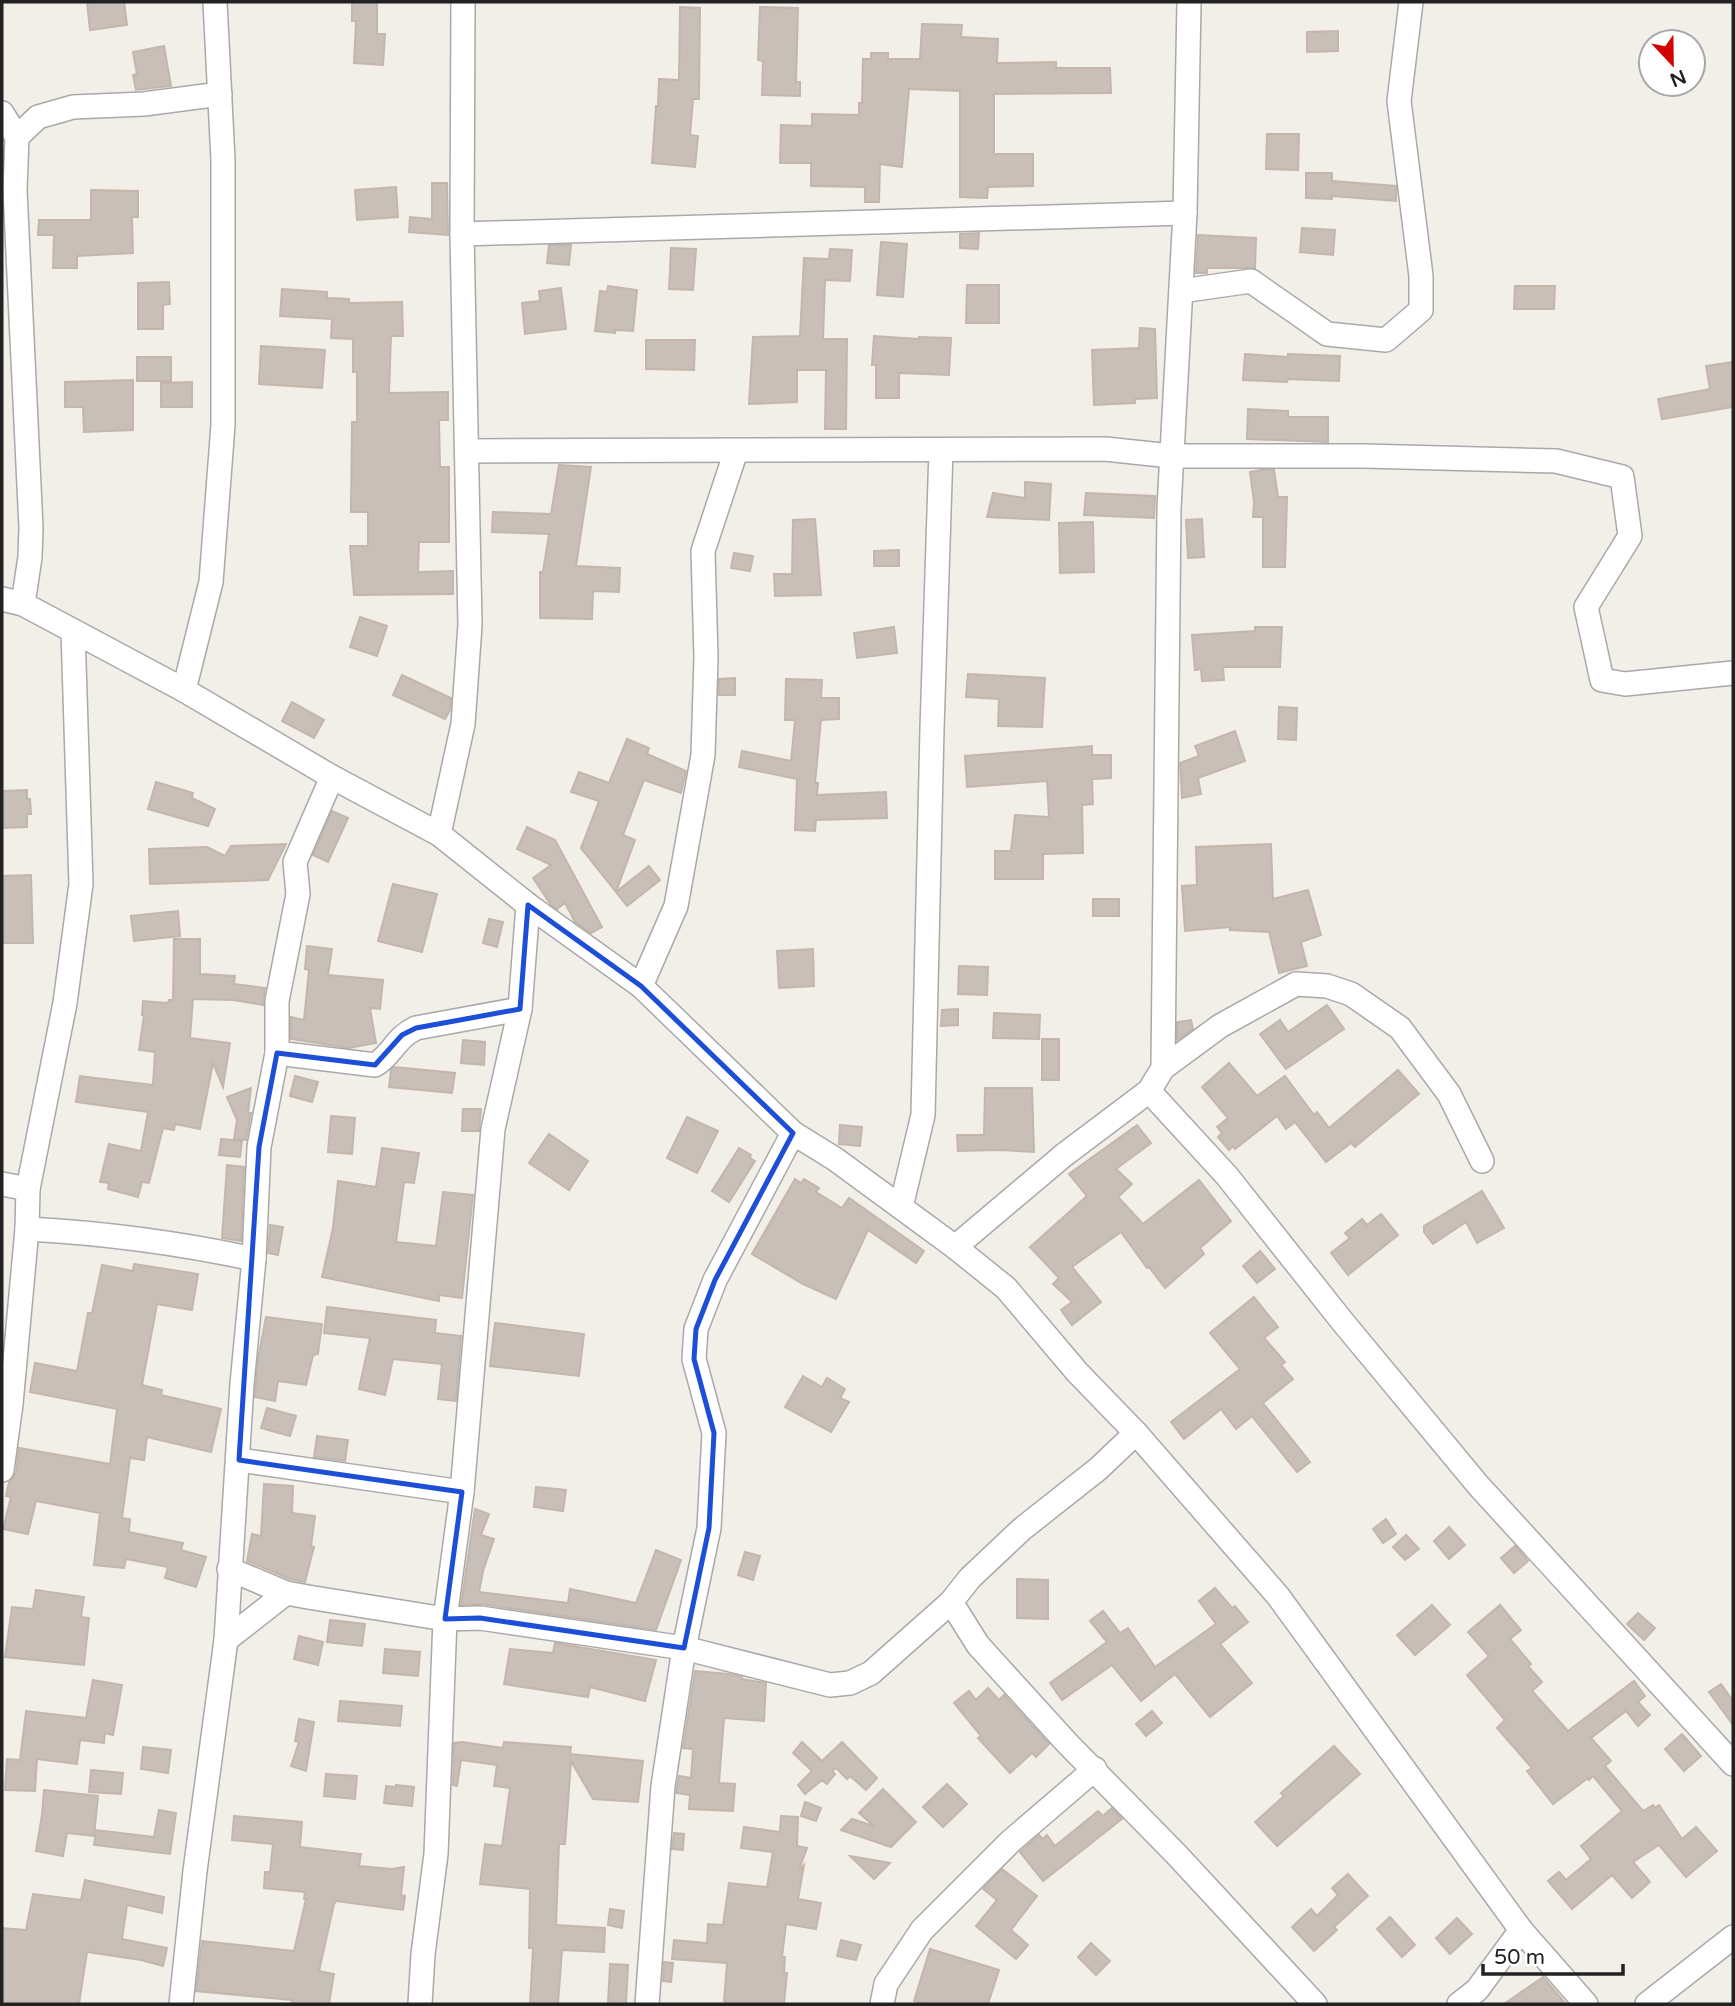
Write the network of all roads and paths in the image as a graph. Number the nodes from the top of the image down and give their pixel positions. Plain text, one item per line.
1 (215, 2) edge
2 (463, 2) edge
3 (1189, 2) edge
4 (1411, 2) edge
5 (220, 94) junction
6 (2, 113) edge
7 (18, 137) junction
8 (1185, 213) junction
9 (462, 234) junction
10 (1181, 291) junction
11 (942, 450) junction
12 (467, 451) junction
13 (736, 451) junction
14 (1171, 456) junction
15 (12, 601) edge
16 (72, 631) junction
17 (1733, 673) edge
18 (184, 690) junction
19 (332, 777) junction
20 (439, 834) junction
21 (528, 905) junction
22 (641, 986) junction
23 (520, 1009) junction
24 (277, 1054) junction
25 (1163, 1068) junction
26 (1149, 1091) junction
27 (793, 1133) junction
28 (1482, 1161) dead end
29 (2, 1184) edge
30 (28, 1189) junction
31 (901, 1207) junction
32 (27, 1229) junction
33 (955, 1247) junction
34 (254, 1259) junction
35 (1136, 1433) junction
36 (239, 1460) junction
37 (2, 1470) edge
38 (462, 1492) junction
39 (229, 1569) junction
40 (286, 1593) junction
41 (951, 1602) junction
42 (445, 1619) junction
43 (226, 1640) junction
44 (684, 1648) junction
45 (1733, 1764) edge
46 (1095, 1769) junction
47 (1521, 1930) junction
48 (1733, 1937) edge
49 (181, 2004) edge
50 (420, 2004) edge
51 (648, 2004) edge
52 (882, 2004) edge
53 (1315, 2004) edge
54 (1459, 2004) edge
55 (1586, 2004) edge
56 (1647, 2004) edge

1 - 5 street
2 - 9 street
3 - 8 street
4 - 10 street
5 - 7 street
5 - 18 street
6 - 7 street
7 - 15 street
8 - 9 street
8 - 10 street
9 - 12 street
10 - 14 street
11 - 13 street
11 - 14 street
11 - 31 street
12 - 13 street
12 - 20 street
13 - 22 street
14 - 17 street
14 - 25 street
15 - 16 street
16 - 18 street
16 - 30 street
18 - 19 street
19 - 20 street
19 - 24 street
20 - 21 street
21 - 22 street
21 - 23 street
22 - 27 street
23 - 24 street
23 - 38 street
24 - 34 street
25 - 26 street
25 - 28 street
26 - 33 street
26 - 45 street
27 - 31 street
27 - 44 street
29 - 30 street
30 - 32 street
31 - 33 street
32 - 34 street
32 - 37 street
33 - 35 street
34 - 36 street
35 - 41 street
35 - 47 street
36 - 38 street
36 - 39 street
38 - 42 street
39 - 40 street
39 - 43 street
40 - 42 street
40 - 43 street
41 - 44 street
41 - 46 street
42 - 44 street
42 - 50 street
43 - 49 street
44 - 51 street
46 - 52 street
46 - 53 street
47 - 54 street
47 - 55 street
48 - 56 street

